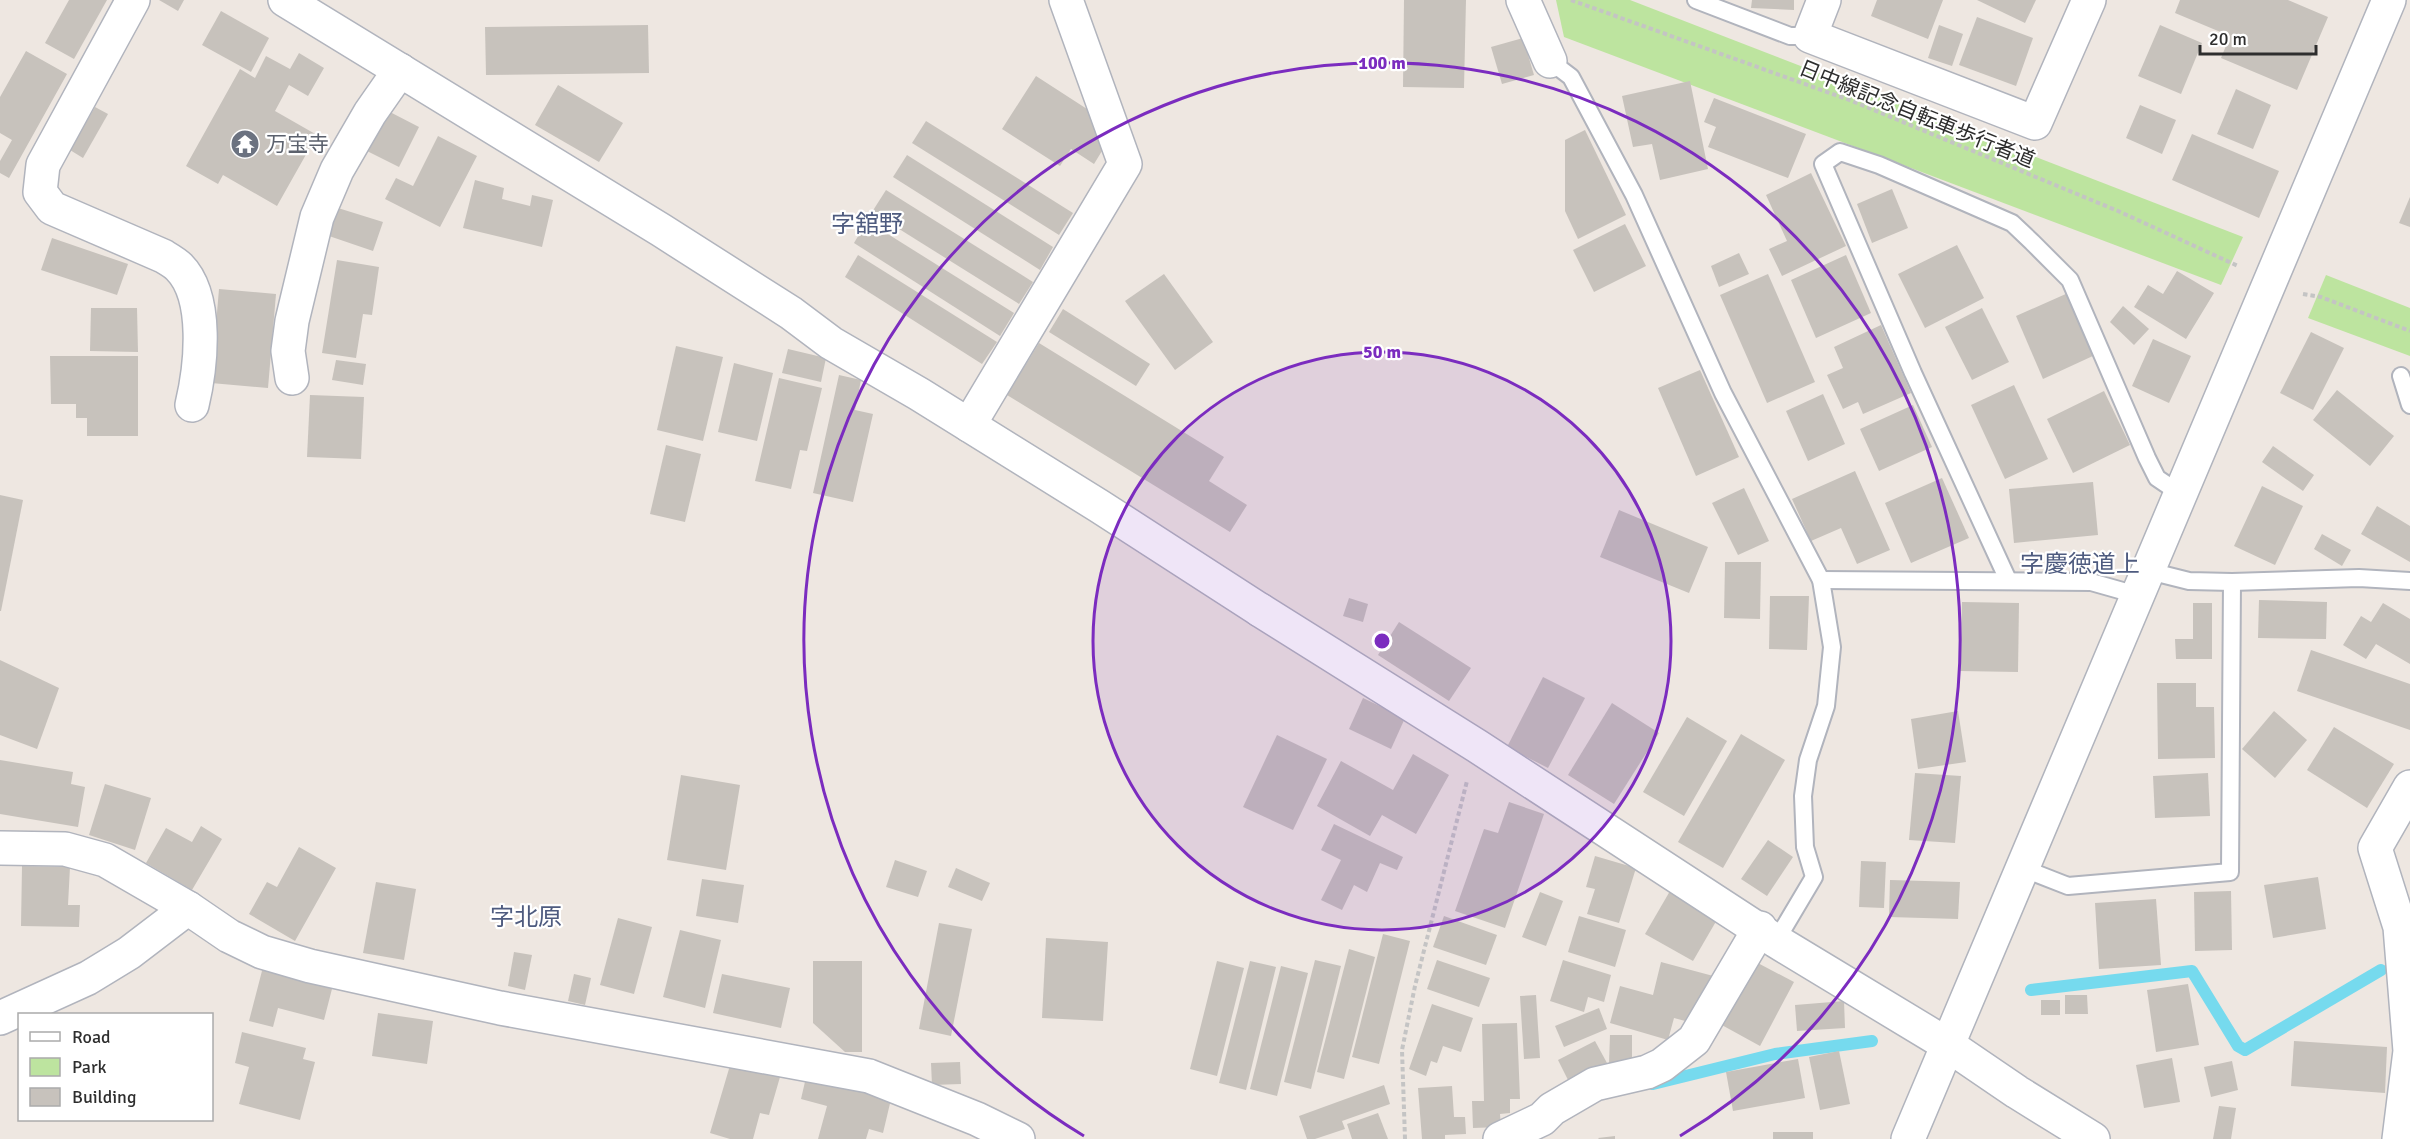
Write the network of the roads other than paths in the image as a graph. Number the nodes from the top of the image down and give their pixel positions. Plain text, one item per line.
1 (133, 0) edge
2 (285, 0) edge
3 (1065, 0) edge
4 (1523, 0) edge
5 (1696, 0) edge
6 (1824, 0) edge
7 (2089, 0) edge
8 (2389, 0) edge
9 (1810, 36) junction
10 (1550, 61) joint
11 (400, 69) junction
12 (2401, 376) dead end
13 (292, 378) dead end
14 (192, 405) dead end
15 (2410, 405) edge
16 (969, 425) junction
17 (2182, 495) junction
18 (1821, 580) junction
19 (2008, 580) junction
20 (2410, 581) edge
21 (2232, 582) junction
22 (2143, 583) junction
23 (2410, 787) edge
24 (0, 848) edge
25 (2022, 868) junction
26 (188, 908) junction
27 (2405, 927) edge
28 (1768, 935) junction
29 (0, 1018) edge
30 (1948, 1045) junction
31 (2404, 1124) edge
32 (1502, 1138) edge
33 (1018, 1139) edge
34 (1908, 1139) edge
35 (2092, 1139) edge

1 - 14 street
2 - 11 street
3 - 16 street
4 - 10 street
5 - 9 lane
6 - 9 street
7 - 9 street
8 - 17 street
10 - 18 lane
11 - 13 street
11 - 16 street
12 - 15 lane
16 - 28 street
17 - 19 lane
17 - 22 street
18 - 19 lane
18 - 28 lane
19 - 22 lane
20 - 21 lane
21 - 22 lane
21 - 25 lane
22 - 25 street
23 - 27 street
24 - 26 street
25 - 30 street
26 - 29 street
26 - 33 street
27 - 31 street
28 - 30 street
28 - 32 street
30 - 34 street
30 - 35 street

